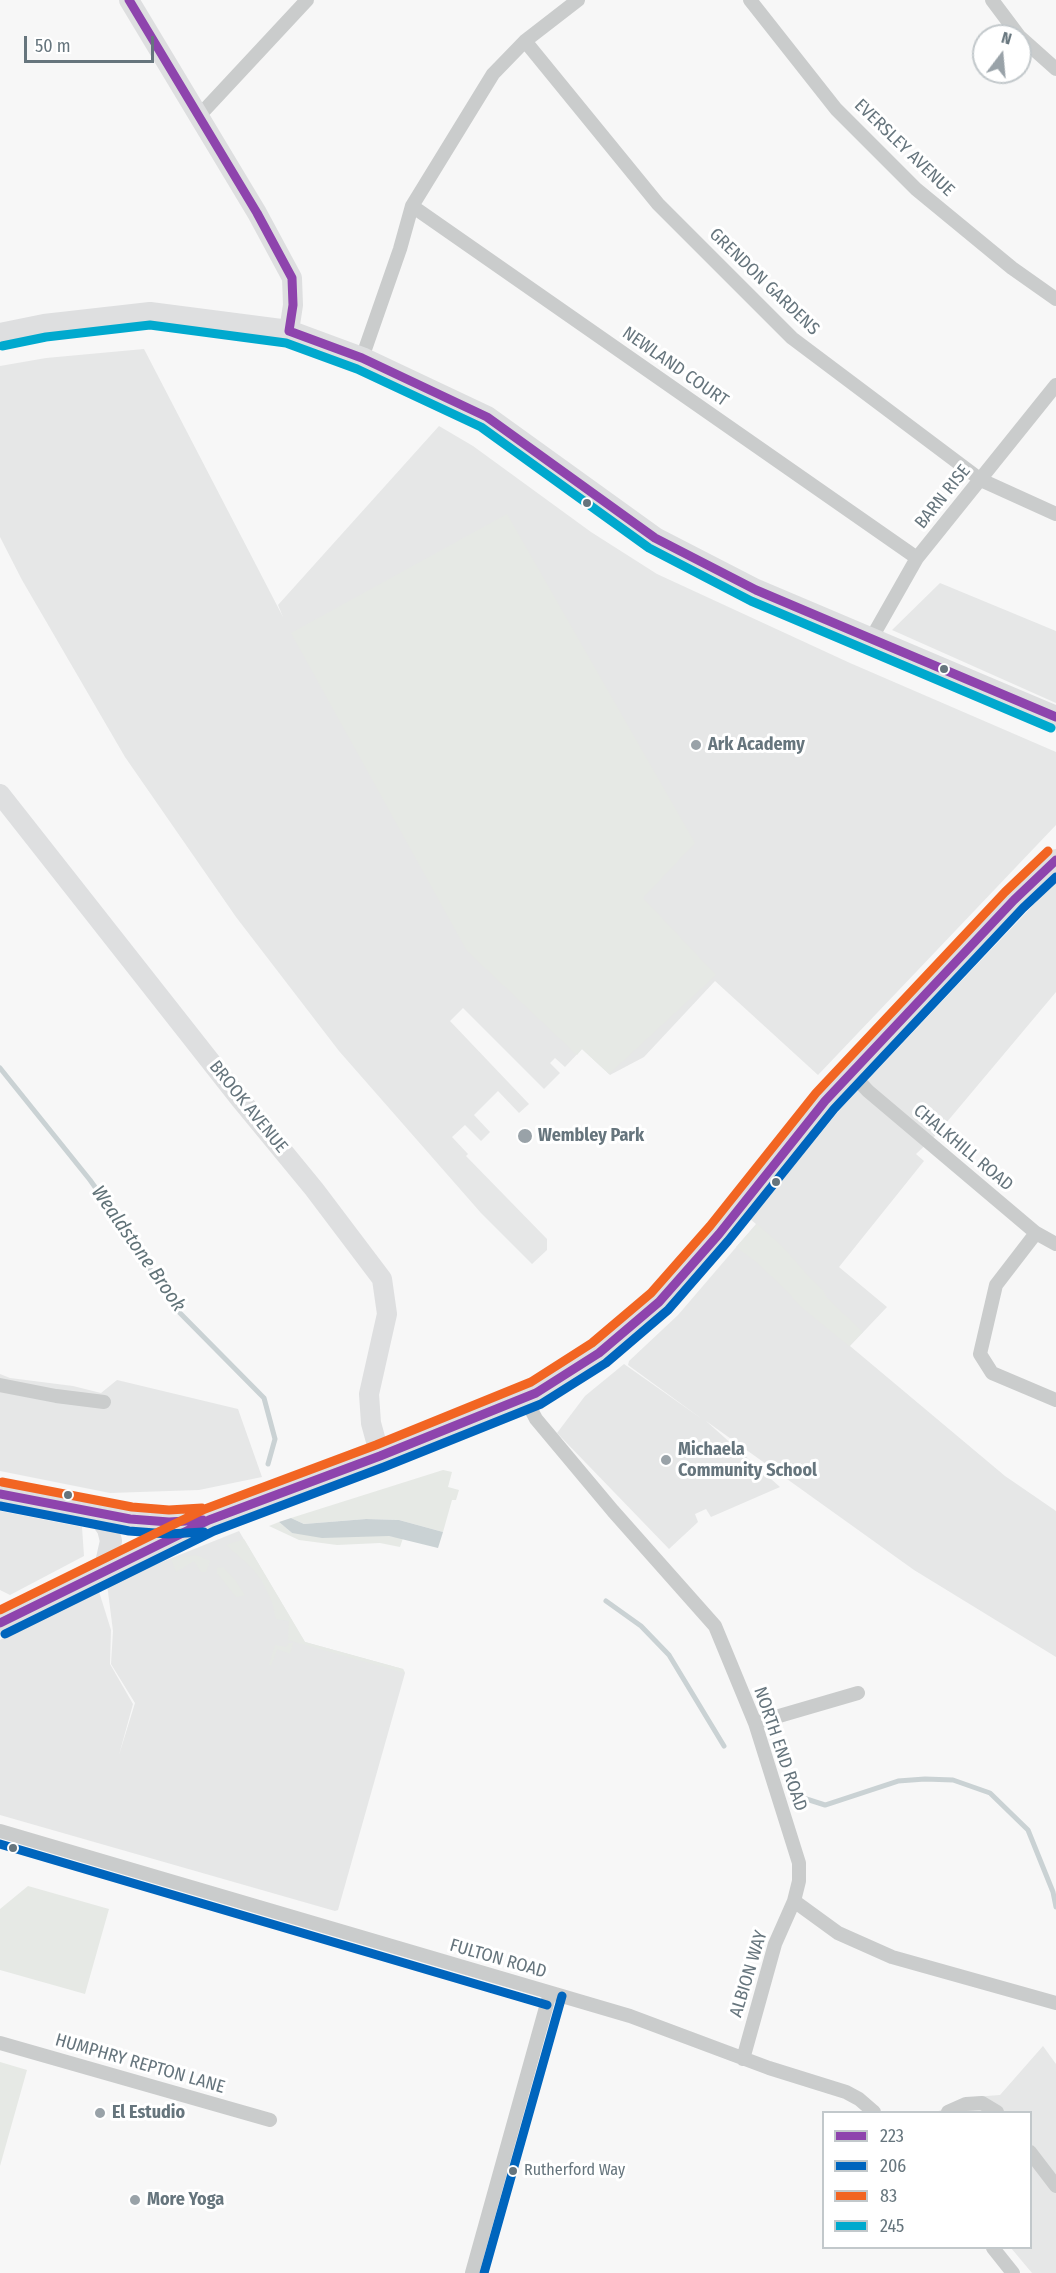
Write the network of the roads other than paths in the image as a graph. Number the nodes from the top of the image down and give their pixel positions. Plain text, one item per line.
1 (129, 0) edge
2 (307, 0) edge
3 (578, 0) edge
4 (750, 0) edge
5 (992, 0) edge
6 (1010, 24) edge
7 (525, 41) junction
8 (1032, 48) edge
9 (1056, 69) edge
10 (198, 117) junction
11 (412, 206) junction
12 (1056, 299) edge
13 (289, 331) junction
14 (0, 334) edge
15 (362, 358) junction
16 (1056, 385) edge
17 (981, 480) junction
18 (1056, 514) edge
19 (917, 558) junction
20 (871, 639) junction
21 (1056, 717) edge
22 (0, 794) edge
23 (1056, 861) edge
24 (851, 1073) junction
25 (1036, 1233) junction
26 (1056, 1245) edge
27 (0, 1385) edge
28 (1056, 1400) edge
29 (531, 1401) junction
30 (104, 1402) dead end
31 (380, 1456) junction
32 (0, 1494) edge
33 (88, 1512) junction
34 (209, 1520) junction
35 (104, 1572) junction
36 (4, 1618) edge
37 (858, 1693) dead end
38 (755, 1723) junction
39 (0, 1831) edge
40 (794, 1902) junction
41 (550, 1993) junction
42 (1056, 2003) edge
43 (0, 2043) edge
44 (743, 2059) junction
45 (873, 2111) edge
46 (950, 2111) edge
47 (996, 2111) edge
48 (270, 2120) dead end
49 (1032, 2155) edge
50 (1056, 2186) edge
51 (995, 2249) edge
52 (472, 2273) edge
53 (1013, 2273) edge

1 - 10 street
2 - 10 street
3 - 7 street
4 - 12 street, EVERSLEY AVENUE
5 - 6 street
7 - 11 street
7 - 17 street, GRENDON GARDENS
8 - 9 street
10 - 13 street
11 - 15 street
11 - 19 street, NEWLAND COURT
13 - 14 main road
13 - 15 main road
15 - 20 main road
16 - 17 street, BARN RISE
17 - 18 street, GRENDON GARDENS
17 - 19 street, BARN RISE
19 - 20 street, BARN RISE
20 - 21 main road
22 - 31 street, BROOK AVENUE
23 - 24 main road
24 - 25 street, CHALKHILL ROAD
24 - 29 main road
25 - 26 street, CHALKHILL ROAD
25 - 28 street
27 - 30 street
29 - 31 main road
29 - 38 street, NORTH END ROAD
31 - 34 main road
32 - 33 main road
33 - 34 main road
33 - 35 main road
34 - 35 main road
35 - 36 main road
37 - 38 street
38 - 40 street, NORTH END ROAD
39 - 41 street, FULTON ROAD
40 - 42 street
40 - 44 street, ALBION WAY
41 - 44 street, FULTON ROAD
41 - 52 street
43 - 48 street, HUMPHRY REPTON LANE
44 - 45 street, FULTON ROAD
46 - 47 street
49 - 50 street
51 - 53 street

